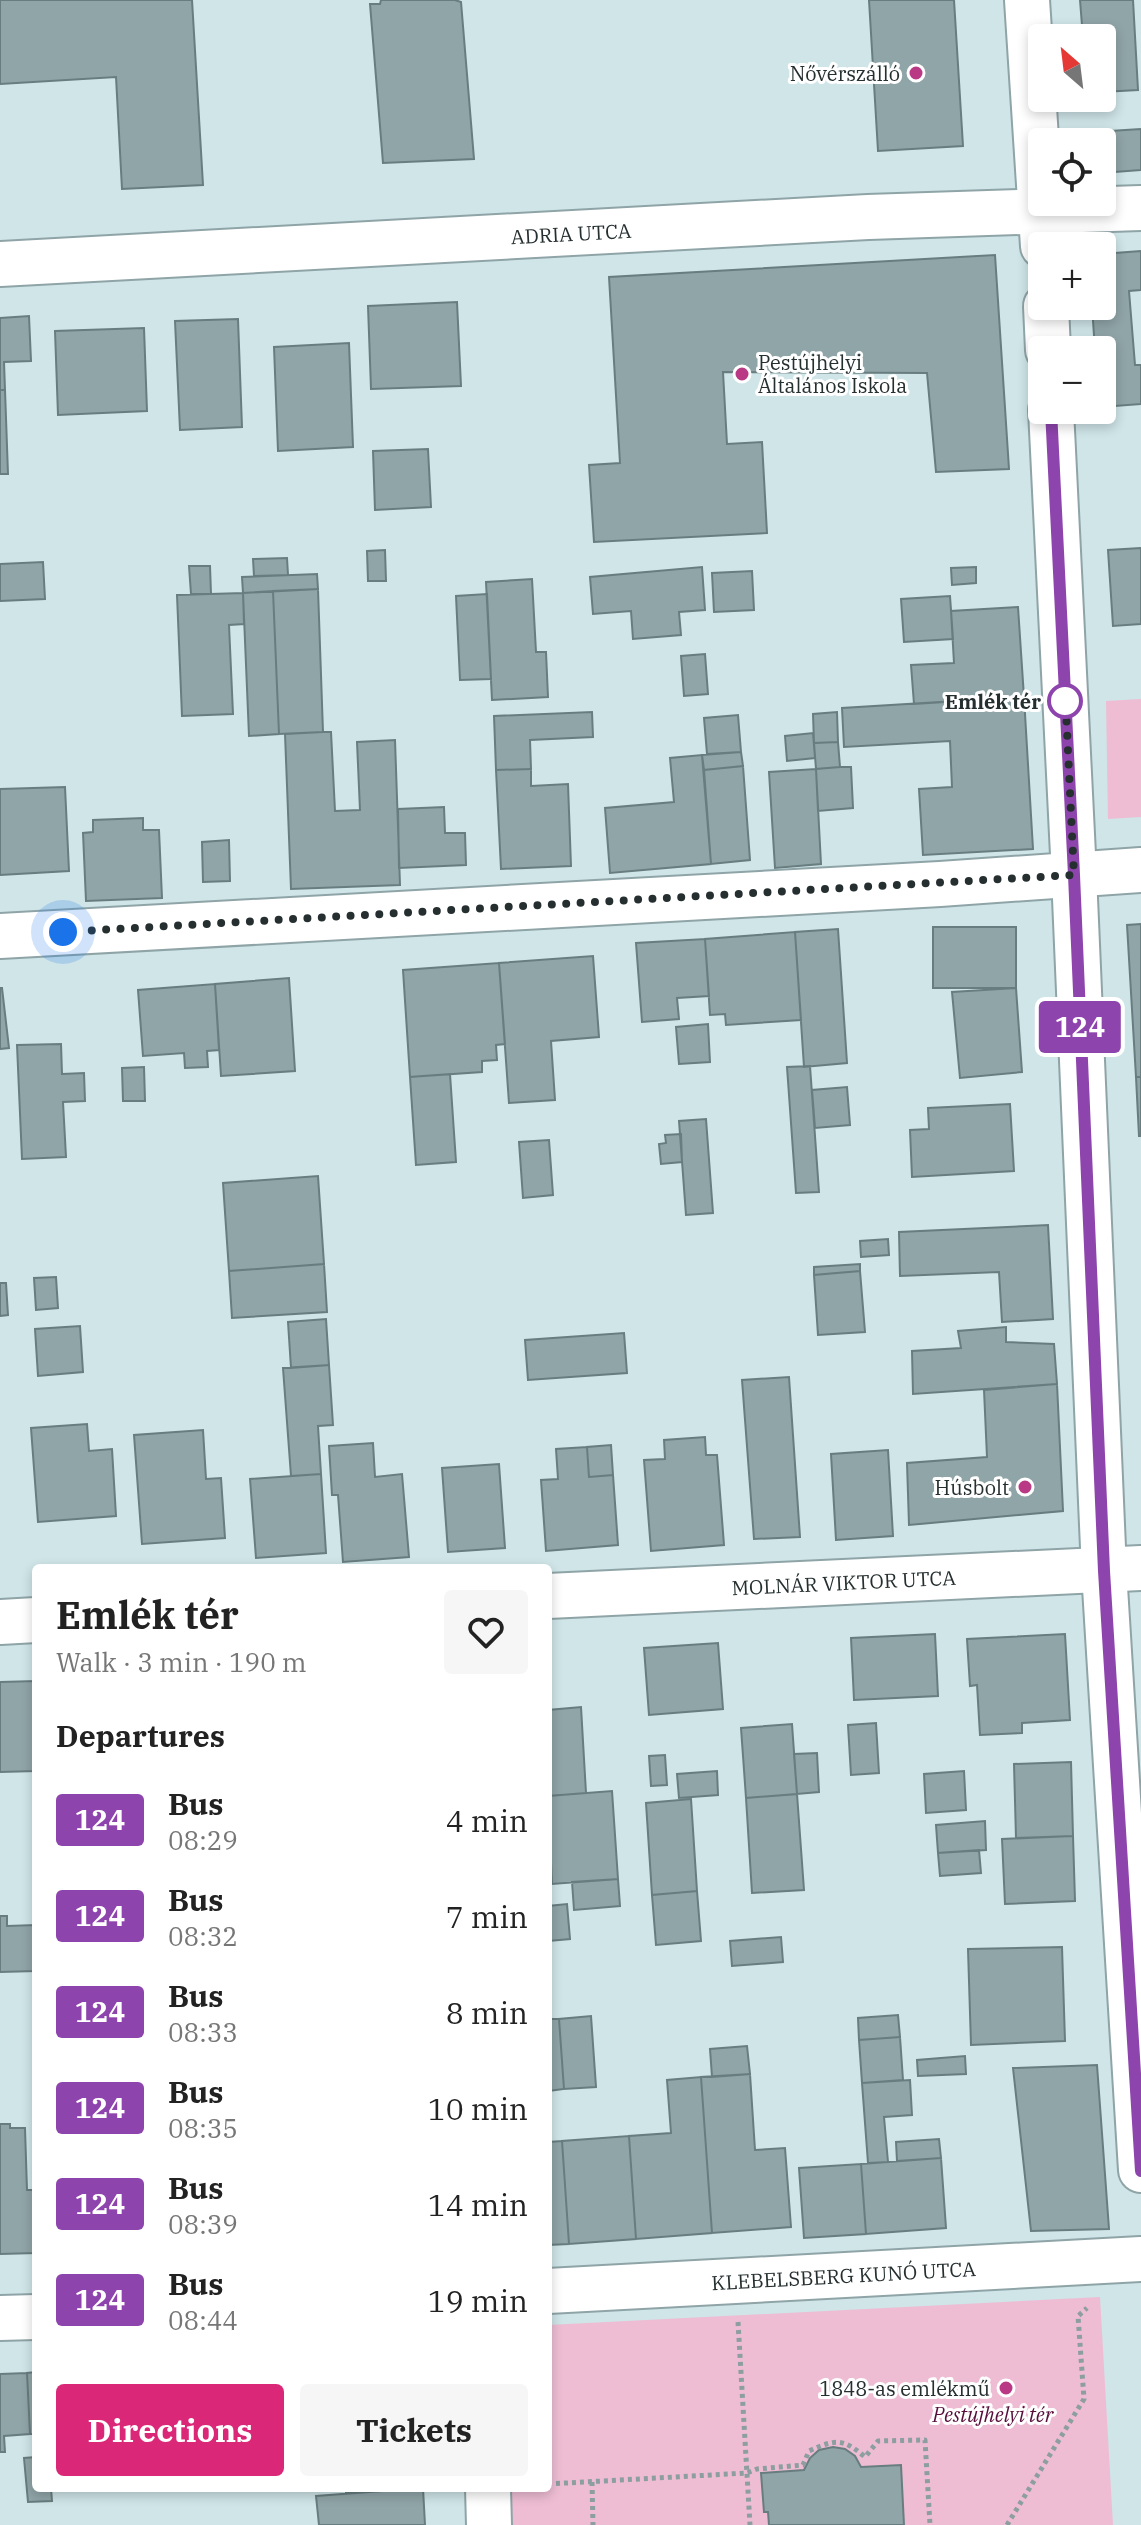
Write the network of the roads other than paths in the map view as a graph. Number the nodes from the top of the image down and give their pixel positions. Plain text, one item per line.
1 (1027, 0) edge
2 (1141, 208) edge
3 (1042, 228) edge
4 (0, 264) edge
5 (1052, 424) edge
6 (1141, 870) edge
7 (1074, 875) junction
8 (0, 936) edge
9 (1122, 1569) edge
10 (552, 1596) edge
11 (32, 1620) edge
12 (0, 1622) edge
13 (1141, 2170) edge
14 (1141, 2259) edge
15 (552, 2291) edge
16 (32, 2317) edge
17 (0, 2318) edge
18 (488, 2492) edge
19 (489, 2525) edge

1 - 3 street
2 - 3 street, ADRIA UTCA
3 - 4 street, ADRIA UTCA
5 - 7 street
6 - 7 street
7 - 8 street
7 - 9 street
9 - 10 street, MOLNÁR VIKTOR UTCA
9 - 13 street
11 - 12 street
14 - 15 street, KLEBELSBERG KUNÓ UTCA
16 - 17 street
18 - 19 street

